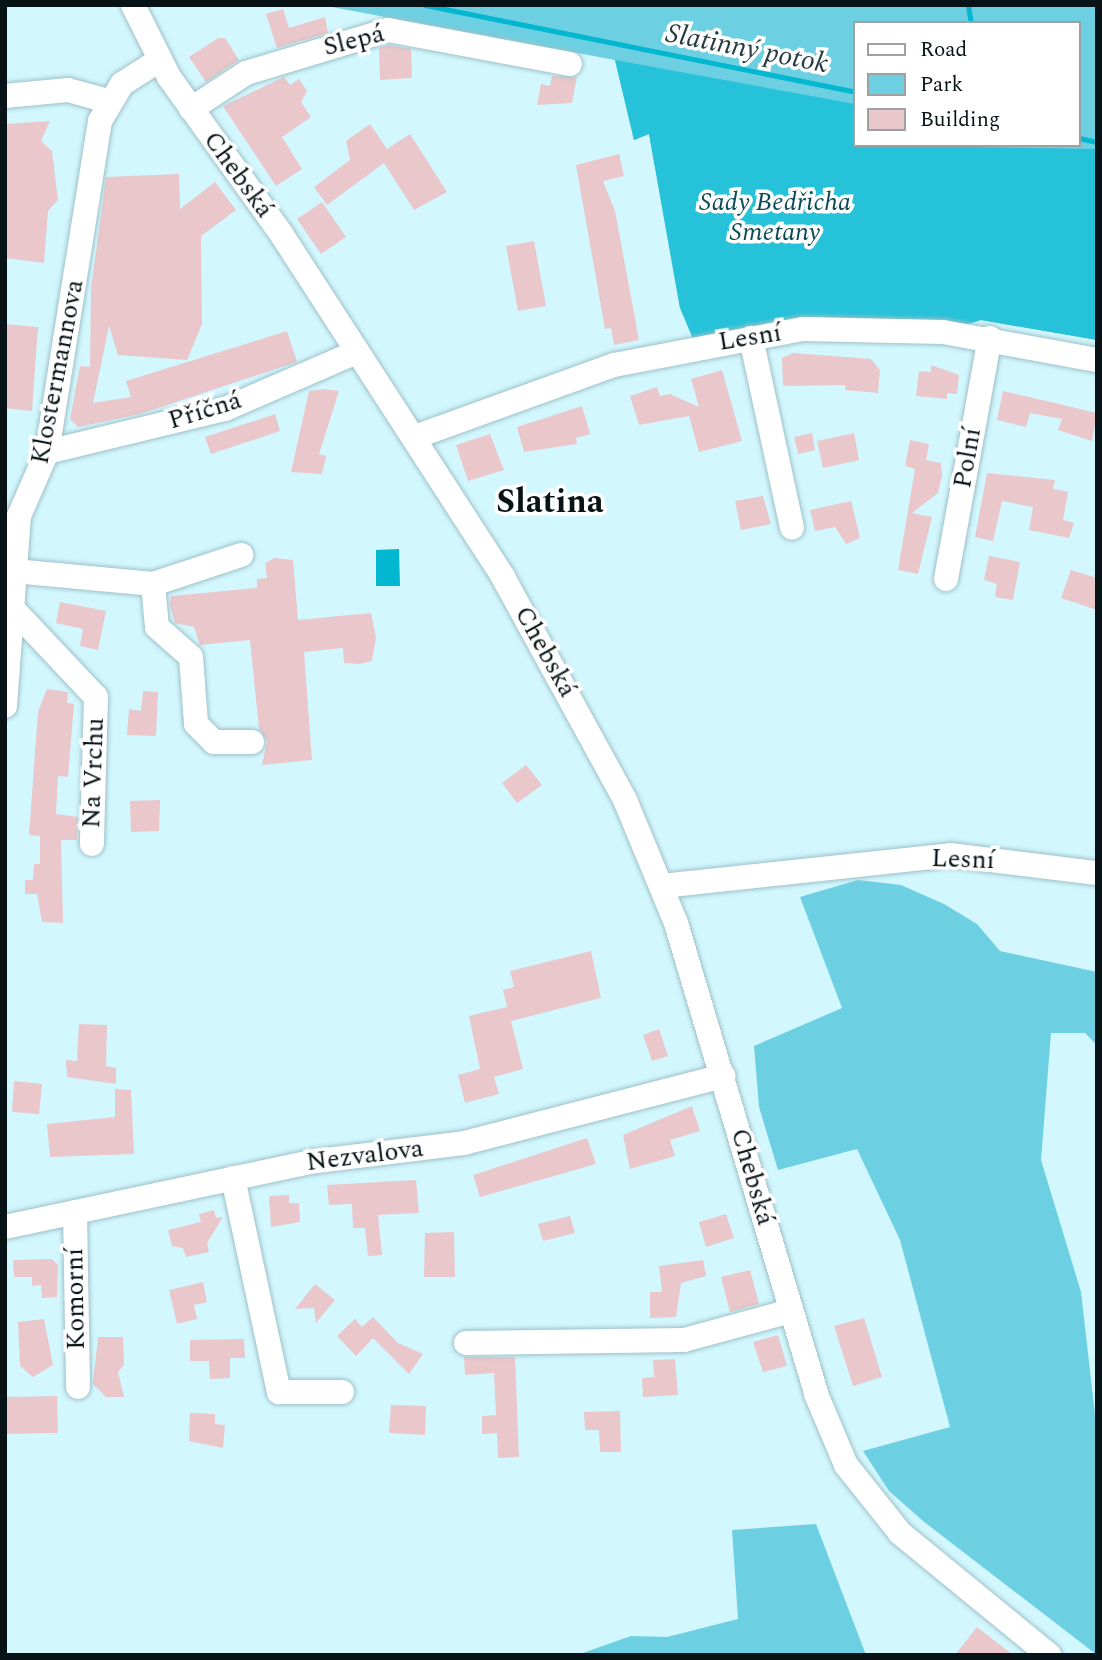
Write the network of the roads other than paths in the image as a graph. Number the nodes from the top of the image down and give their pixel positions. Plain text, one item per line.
1 (133, 5) edge
2 (158, 61) junction
3 (570, 64) dead end
4 (5, 96) edge
5 (108, 101) junction
6 (191, 109) junction
7 (751, 338) junction
8 (990, 338) junction
9 (357, 352) junction
10 (1097, 360) edge
11 (415, 437) junction
12 (47, 452) junction
13 (12, 516) edge
14 (792, 528) dead end
15 (241, 555) dead end
16 (14, 571) junction
17 (946, 579) dead end
18 (153, 584) junction
19 (12, 608) junction
20 (5, 706) edge
21 (252, 742) dead end
22 (92, 844) dead end
23 (1097, 873) edge
24 (662, 886) junction
25 (723, 1076) junction
26 (233, 1178) junction
27 (75, 1212) junction
28 (5, 1227) edge
29 (791, 1311) junction
30 (466, 1343) dead end
31 (78, 1387) dead end
32 (342, 1392) dead end
33 (1049, 1655) edge

1 - 2 street, Chebská
2 - 5 street
2 - 6 street, Chebská
3 - 6 street, Slepá
4 - 5 street
5 - 12 street, Klostermannova
6 - 9 street, Chebská
7 - 8 street, Lesní
7 - 11 street, Lesní
7 - 14 street
8 - 10 street, Lesní
8 - 17 street, Polní
9 - 11 street, Chebská
9 - 12 street, Příčná
11 - 24 street, Chebská
12 - 13 street, Klostermannova
13 - 16 street, Klostermannova
15 - 18 street
16 - 18 street
16 - 19 street, Klostermannova
18 - 21 street
19 - 20 street, Klostermannova
19 - 22 street, Na Vrchu
23 - 24 street, Lesní
24 - 25 street, Chebská
25 - 26 street, Nezvalova
25 - 29 street, Chebská
26 - 27 street, Nezvalova
26 - 32 street
27 - 28 street, Nezvalova
27 - 31 street, Komorní
29 - 30 street
29 - 33 street, Chebská

